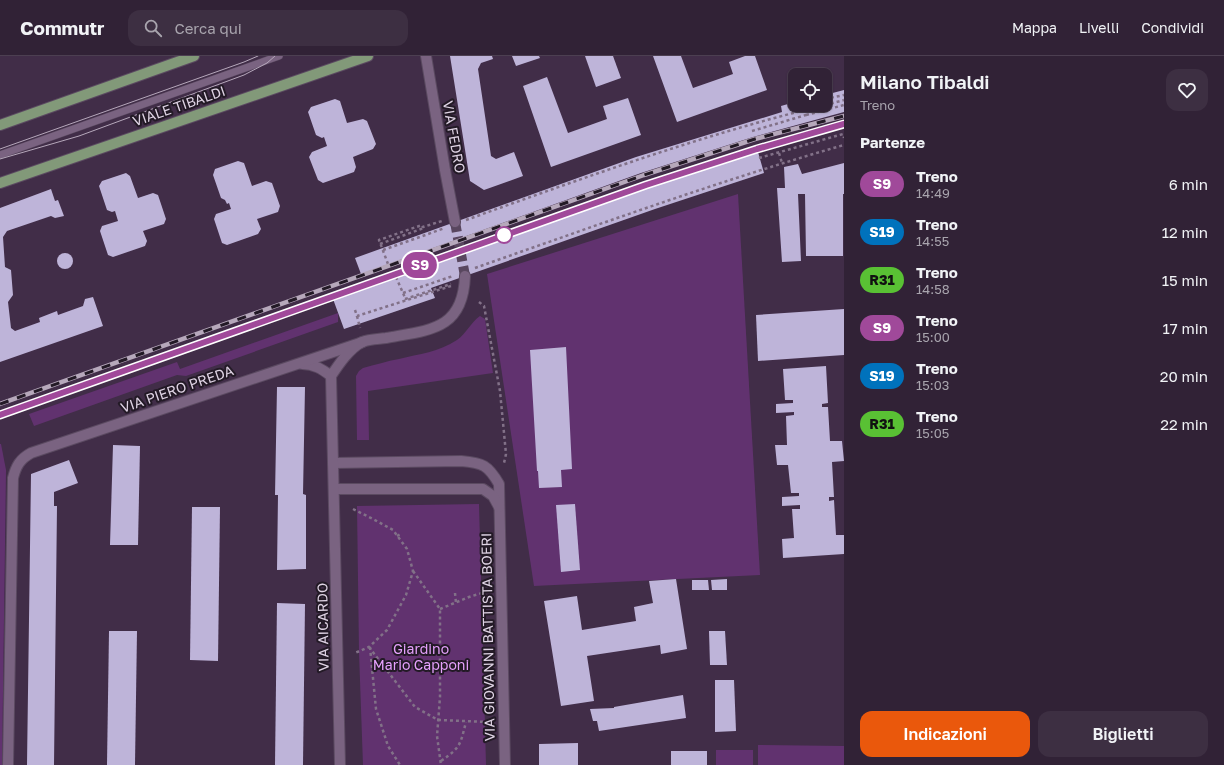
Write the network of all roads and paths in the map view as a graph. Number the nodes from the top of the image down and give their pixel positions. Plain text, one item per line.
1 (192, 56) edge
2 (279, 56) edge
3 (368, 56) edge
4 (426, 56) edge
5 (844, 95) edge
6 (832, 98) edge
7 (844, 100) edge
8 (832, 103) edge
9 (844, 105) edge
10 (797, 112) edge
11 (805, 112) edge
12 (806, 115) junction
13 (0, 125) edge
14 (752, 131) dead end
15 (844, 138) edge
16 (844, 144) edge
17 (779, 153) junction
18 (0, 155) edge
19 (760, 158) dead end
20 (782, 163) junction
21 (0, 183) edge
22 (442, 221) dead end
23 (457, 223) junction
24 (383, 250) junction
25 (388, 264) dead end
26 (463, 274) junction
27 (396, 277) dead end
28 (403, 293) junction
29 (406, 300) junction
30 (479, 302) dead end
31 (360, 328) dead end
32 (363, 342) junction
33 (296, 364) junction
34 (331, 376) junction
35 (333, 463) junction
36 (504, 463) dead end
37 (334, 489) junction
38 (499, 508) junction
39 (353, 510) dead end
40 (402, 533) dead end
41 (397, 536) junction
42 (413, 571) junction
43 (485, 592) dead end
44 (455, 593) dead end
45 (456, 602) junction
46 (440, 609) junction
47 (370, 647) junction
48 (355, 653) dead end
49 (438, 720) junction
50 (466, 722) junction
51 (488, 722) dead end
52 (441, 760) junction
53 (8, 765) edge
54 (340, 765) edge
55 (400, 765) edge
56 (441, 765) edge
57 (505, 765) edge

1 - 13 main road
2 - 18 lane, VIALE TIBALDI
3 - 21 main road, VIALE TIBALDI
4 - 23 street, VIA FEDRO
5 - 6 path
7 - 8 path
9 - 12 path
10 - 23 path
11 - 12 path
12 - 14 path
15 - 17 path
16 - 20 path
17 - 19 path
17 - 20 path
20 - 26 path
22 - 24 path
23 - 24 path
24 - 25 path
26 - 28 path
26 - 32 street, VIA PIERO PREDA
27 - 28 path
28 - 29 path
29 - 29 path
29 - 31 path
30 - 36 path
32 - 33 street, VIA PIERO PREDA
32 - 34 street
33 - 34 street
33 - 53 street, VIA PIERO PREDA
34 - 35 street, VIA AICARDO
35 - 37 street, VIA AICARDO
35 - 38 street, VIA GIOVANNI BATTISTA BOERI
37 - 38 street
37 - 54 street, VIA AICARDO
38 - 57 street, VIA GIOVANNI BATTISTA BOERI
39 - 41 path
40 - 41 path
41 - 42 path
42 - 46 path
42 - 47 path
43 - 45 path
44 - 45 path
45 - 46 path
46 - 49 path
47 - 48 path
47 - 49 path
47 - 55 path
49 - 50 path
49 - 52 path
50 - 51 path
50 - 52 path
52 - 56 path

